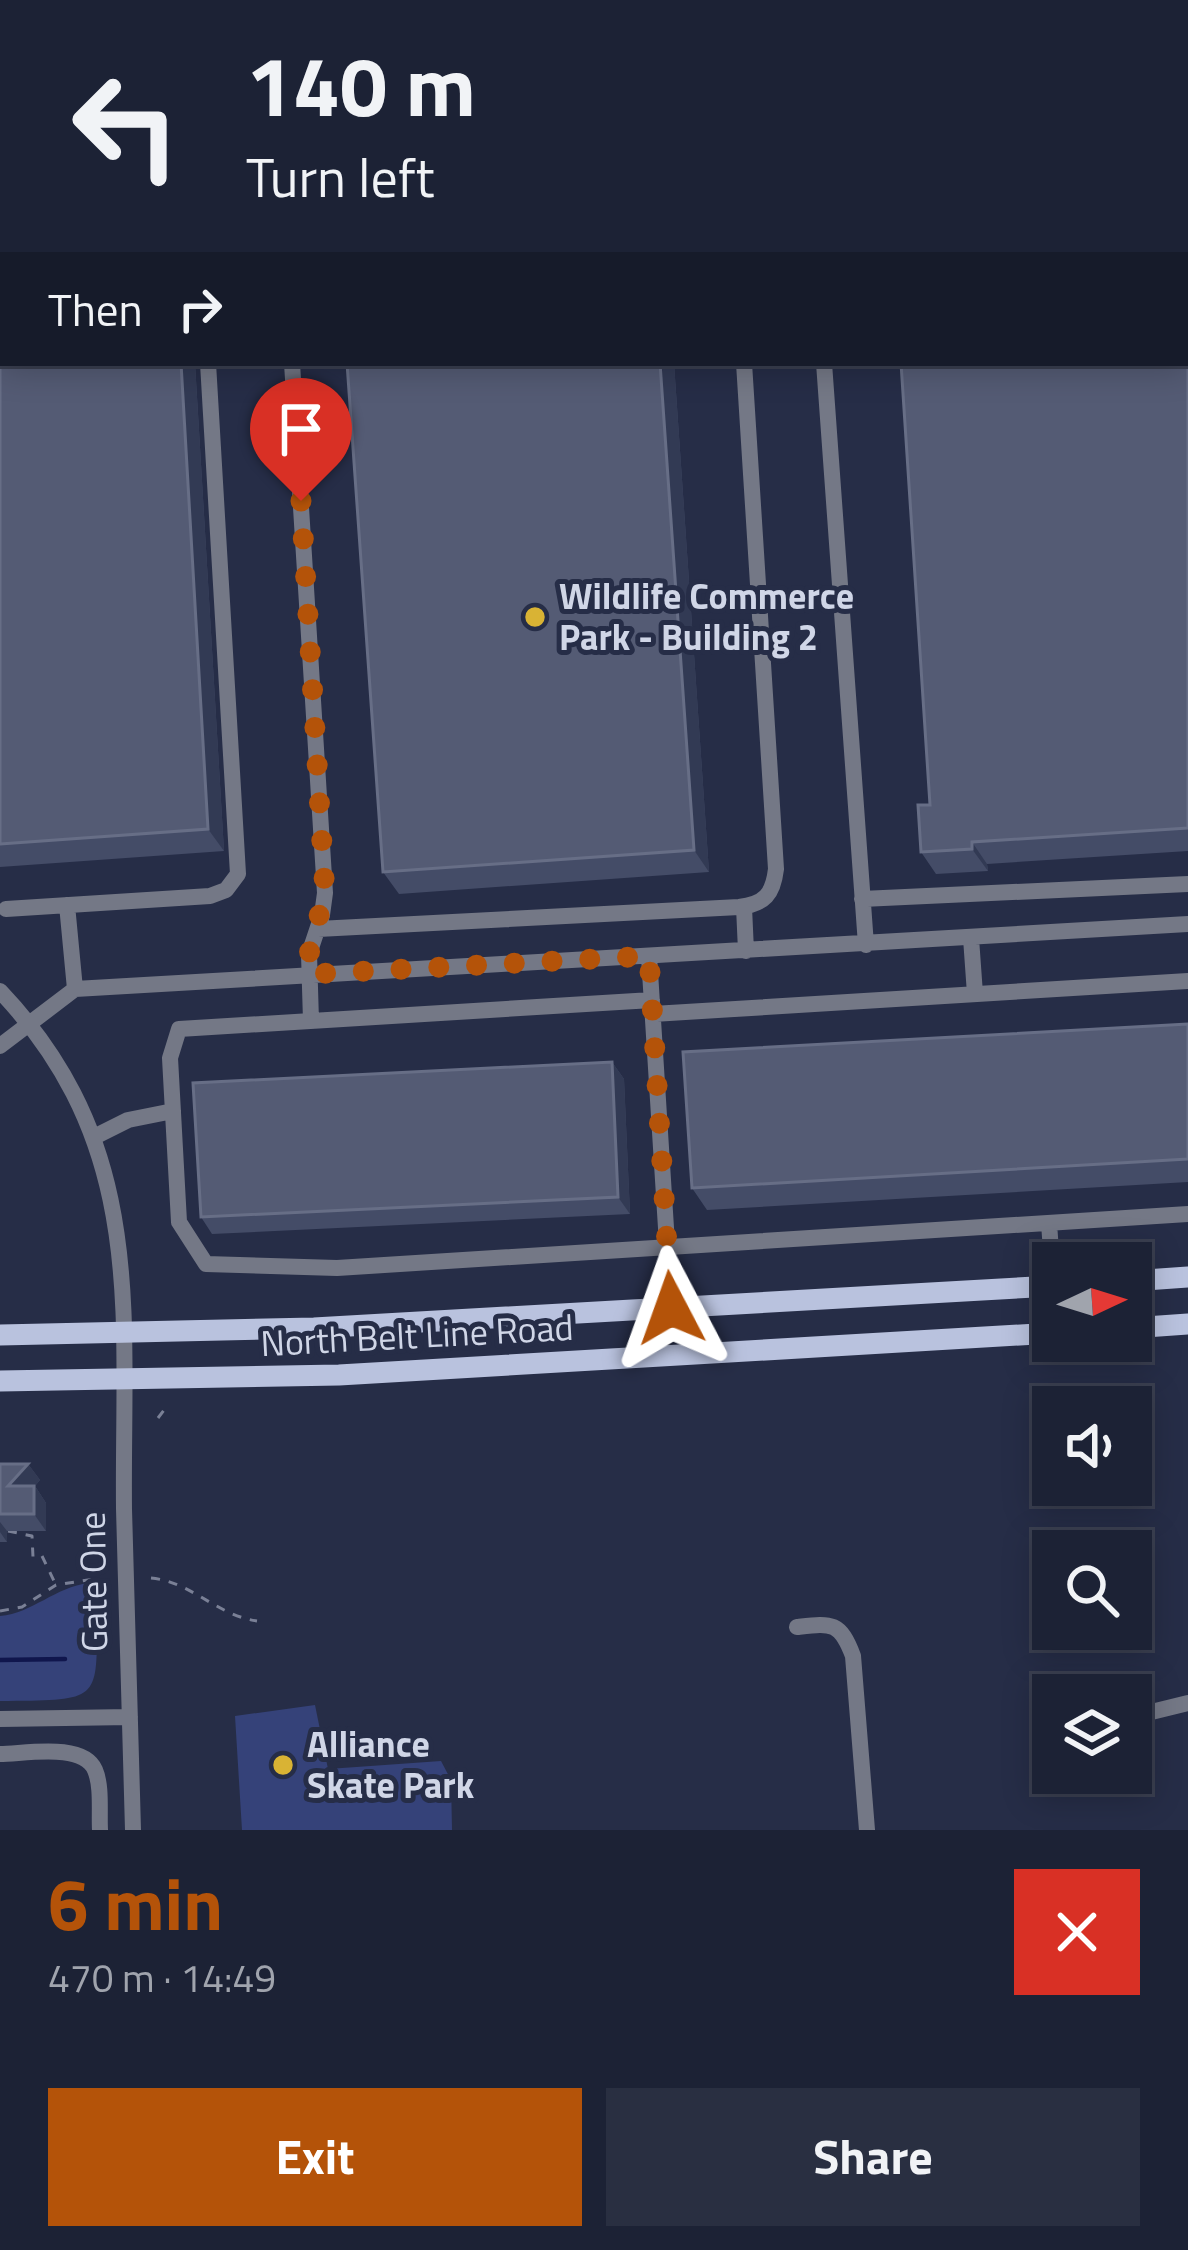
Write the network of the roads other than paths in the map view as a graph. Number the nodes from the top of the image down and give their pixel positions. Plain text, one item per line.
1 (208, 366) edge
2 (292, 366) edge
3 (744, 366) edge
4 (824, 366) edge
5 (1188, 884) edge
6 (862, 899) junction
7 (68, 905) junction
8 (744, 907) junction
9 (6, 909) dead end
10 (1188, 924) edge
11 (318, 929) junction
12 (970, 938) junction
13 (866, 945) junction
14 (746, 951) junction
15 (649, 956) junction
16 (310, 974) junction
17 (1188, 981) edge
18 (75, 989) junction
19 (0, 991) edge
20 (975, 994) junction
21 (652, 1007) junction
22 (311, 1021) junction
23 (28, 1025) junction
24 (0, 1046) edge
25 (173, 1111) junction
26 (94, 1138) junction
27 (1188, 1214) edge
28 (1049, 1222) junction
29 (1050, 1242) edge
30 (667, 1244) junction
31 (1188, 1276) edge
32 (1152, 1279) edge
33 (1032, 1284) edge
34 (671, 1308) junction
35 (1188, 1324) edge
36 (1152, 1327) edge
37 (125, 1333) junction
38 (1032, 1334) edge
39 (0, 1335) edge
40 (124, 1378) junction
41 (0, 1382) edge
42 (797, 1627) dead end
43 (1188, 1703) edge
44 (1152, 1712) edge
45 (130, 1717) junction
46 (0, 1719) edge
47 (0, 1754) edge
48 (100, 1830) edge
49 (134, 1830) edge
50 (867, 1830) edge

1 - 7 street
2 - 11 street
3 - 8 street
4 - 6 street
5 - 6 street
6 - 13 street
7 - 9 street
7 - 18 street
8 - 11 street
8 - 14 street
10 - 12 street
11 - 16 street
12 - 13 street
12 - 20 street
13 - 14 street
14 - 15 street
15 - 16 street
15 - 21 street
16 - 18 street
16 - 22 street
17 - 20 street
18 - 23 street
19 - 23 street, Gate One
20 - 21 street
21 - 22 street
21 - 30 street
22 - 25 street
23 - 24 street
23 - 26 street, Gate One
25 - 26 street
25 - 30 street
26 - 37 street, Gate One
27 - 28 street
28 - 29 street
28 - 30 street
30 - 34 street
31 - 32 main road
33 - 34 main road, North Belt Line Road
34 - 37 main road, North Belt Line Road
35 - 36 main road
37 - 39 main road, North Belt Line Road
37 - 40 street, Gate One
38 - 40 main road, North Belt Line Road
40 - 41 main road, North Belt Line Road
40 - 45 street, Gate One
42 - 50 street
43 - 44 street
45 - 46 street
45 - 49 street, Gate One
47 - 48 street

